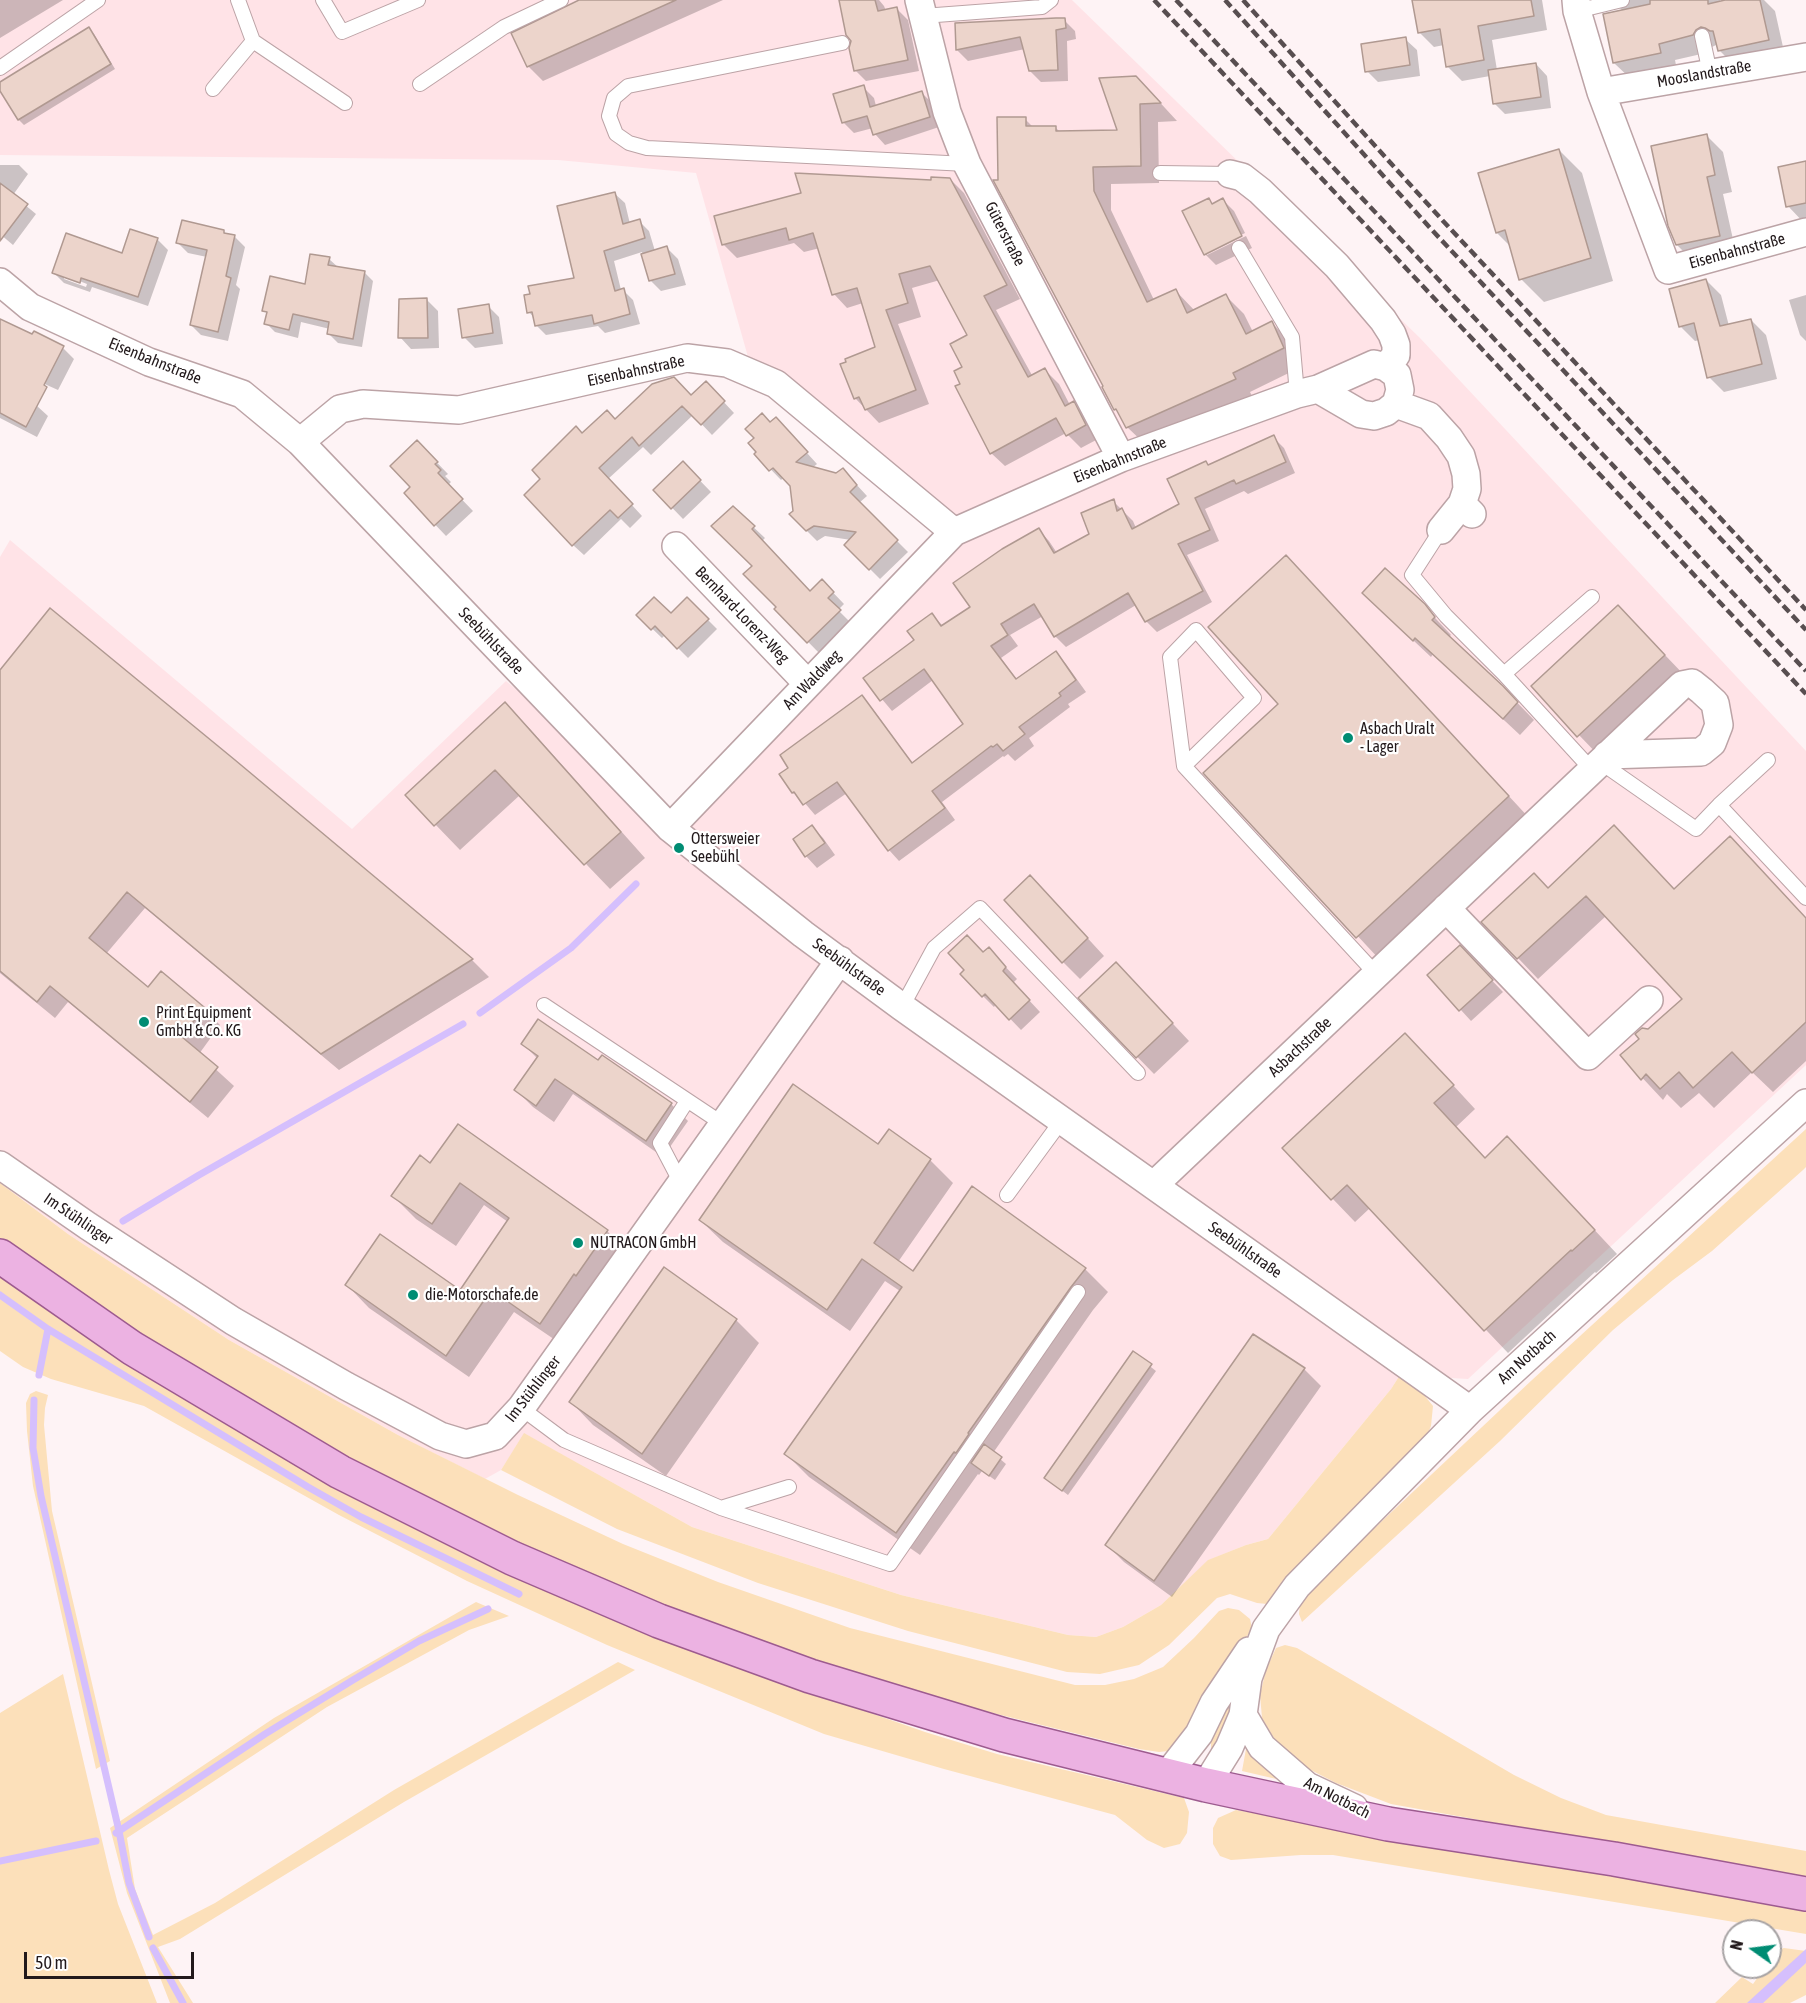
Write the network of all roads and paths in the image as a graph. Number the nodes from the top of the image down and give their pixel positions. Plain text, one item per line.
1 (98, 0) edge
2 (238, 0) edge
3 (323, 0) edge
4 (418, 0) edge
5 (561, 0) edge
6 (1051, 0) edge
7 (1622, 0) edge
8 (1576, 5) edge
9 (921, 8) edge
10 (1702, 36) dead end
11 (253, 40) junction
12 (842, 43) dead end
13 (1806, 57) edge
14 (0, 68) edge
15 (1710, 73) junction
16 (420, 84) dead end
17 (213, 89) dead end
18 (1601, 92) junction
19 (345, 103) dead end
20 (967, 164) junction
21 (1161, 174) dead end
22 (1230, 174) joint
23 (1806, 232) edge
24 (1239, 248) dead end
25 (0, 282) edge
26 (1386, 367) junction
27 (1307, 391) junction
28 (1396, 404) junction
29 (300, 442) junction
30 (1121, 458) junction
31 (1441, 530) joint
32 (954, 532) junction
33 (675, 546) dead end
34 (1592, 597) dead end
35 (1504, 674) junction
36 (808, 684) junction
37 (1768, 760) dead end
38 (1600, 762) junction
39 (1184, 766) junction
40 (1719, 805) junction
41 (670, 828) junction
42 (1806, 898) edge
43 (1446, 908) junction
44 (840, 960) junction
45 (1376, 974) junction
46 (1649, 1000) dead end
47 (544, 1005) dead end
48 (902, 1006) junction
49 (1138, 1073) dead end
50 (687, 1101) junction
51 (1806, 1103) edge
52 (1062, 1120) junction
53 (723, 1124) junction
54 (0, 1165) edge
55 (681, 1184) junction
56 (1154, 1185) junction
57 (1007, 1196) dead end
58 (0, 1256) edge
59 (1078, 1292) dead end
60 (521, 1408) junction
61 (1470, 1410) junction
62 (789, 1487) dead end
63 (721, 1508) junction
64 (1266, 1629) junction
65 (1243, 1715) junction
66 (1167, 1775) junction
67 (1206, 1785) junction
68 (1388, 1824) junction
69 (1806, 1894) edge

1 - 14 lane
2 - 11 lane
3 - 4 lane
5 - 16 lane
6 - 9 lane
7 - 8 lane
8 - 18 street
9 - 20 street, Güterstraße
10 - 15 lane
11 - 17 lane
11 - 19 lane
12 - 20 lane
13 - 15 street, Mooslandstraße
15 - 18 street, Mooslandstraße
18 - 23 street, Eisenbahnstraße
20 - 30 street, Güterstraße
21 - 22 lane
22 - 26 street
24 - 27 lane
25 - 29 street, Eisenbahnstraße
26 - 27 street, Eisenbahnstraße
26 - 28 street
27 - 28 street
27 - 30 street, Eisenbahnstraße
28 - 31 street
29 - 32 street, Eisenbahnstraße
29 - 41 street, Seebühlstraße
30 - 32 street, Eisenbahnstraße
31 - 35 lane
32 - 36 street, Am Waldweg
33 - 36 street, Bernhard-Lorenz-Weg
34 - 35 lane
35 - 38 lane
36 - 41 street, Am Waldweg
37 - 40 lane
38 - 40 lane
38 - 43 street, Asbachstraße
39 - 39 lane
39 - 45 lane
40 - 42 lane
41 - 44 street, Seebühlstraße
43 - 45 street, Asbachstraße
43 - 46 street
44 - 48 street, Seebühlstraße
44 - 53 street, Im Stühlinger
45 - 56 street, Asbachstraße
47 - 50 lane
48 - 49 lane
48 - 52 street, Seebühlstraße
50 - 53 lane
50 - 55 lane
51 - 61 street, Am Notbach
52 - 56 street, Seebühlstraße
52 - 57 lane
53 - 55 street, Im Stühlinger
54 - 60 street, Im Stühlinger
55 - 60 street, Im Stühlinger
56 - 61 street, Seebühlstraße
58 - 66 main road
59 - 63 lane
60 - 63 lane
61 - 64 street, Am Notbach
62 - 63 lane
64 - 65 street, Am Notbach
64 - 66 street, Am Notbach
65 - 67 street, Am Notbach
65 - 68 street, Am Notbach
66 - 67 main road
67 - 68 main road
68 - 69 main road

